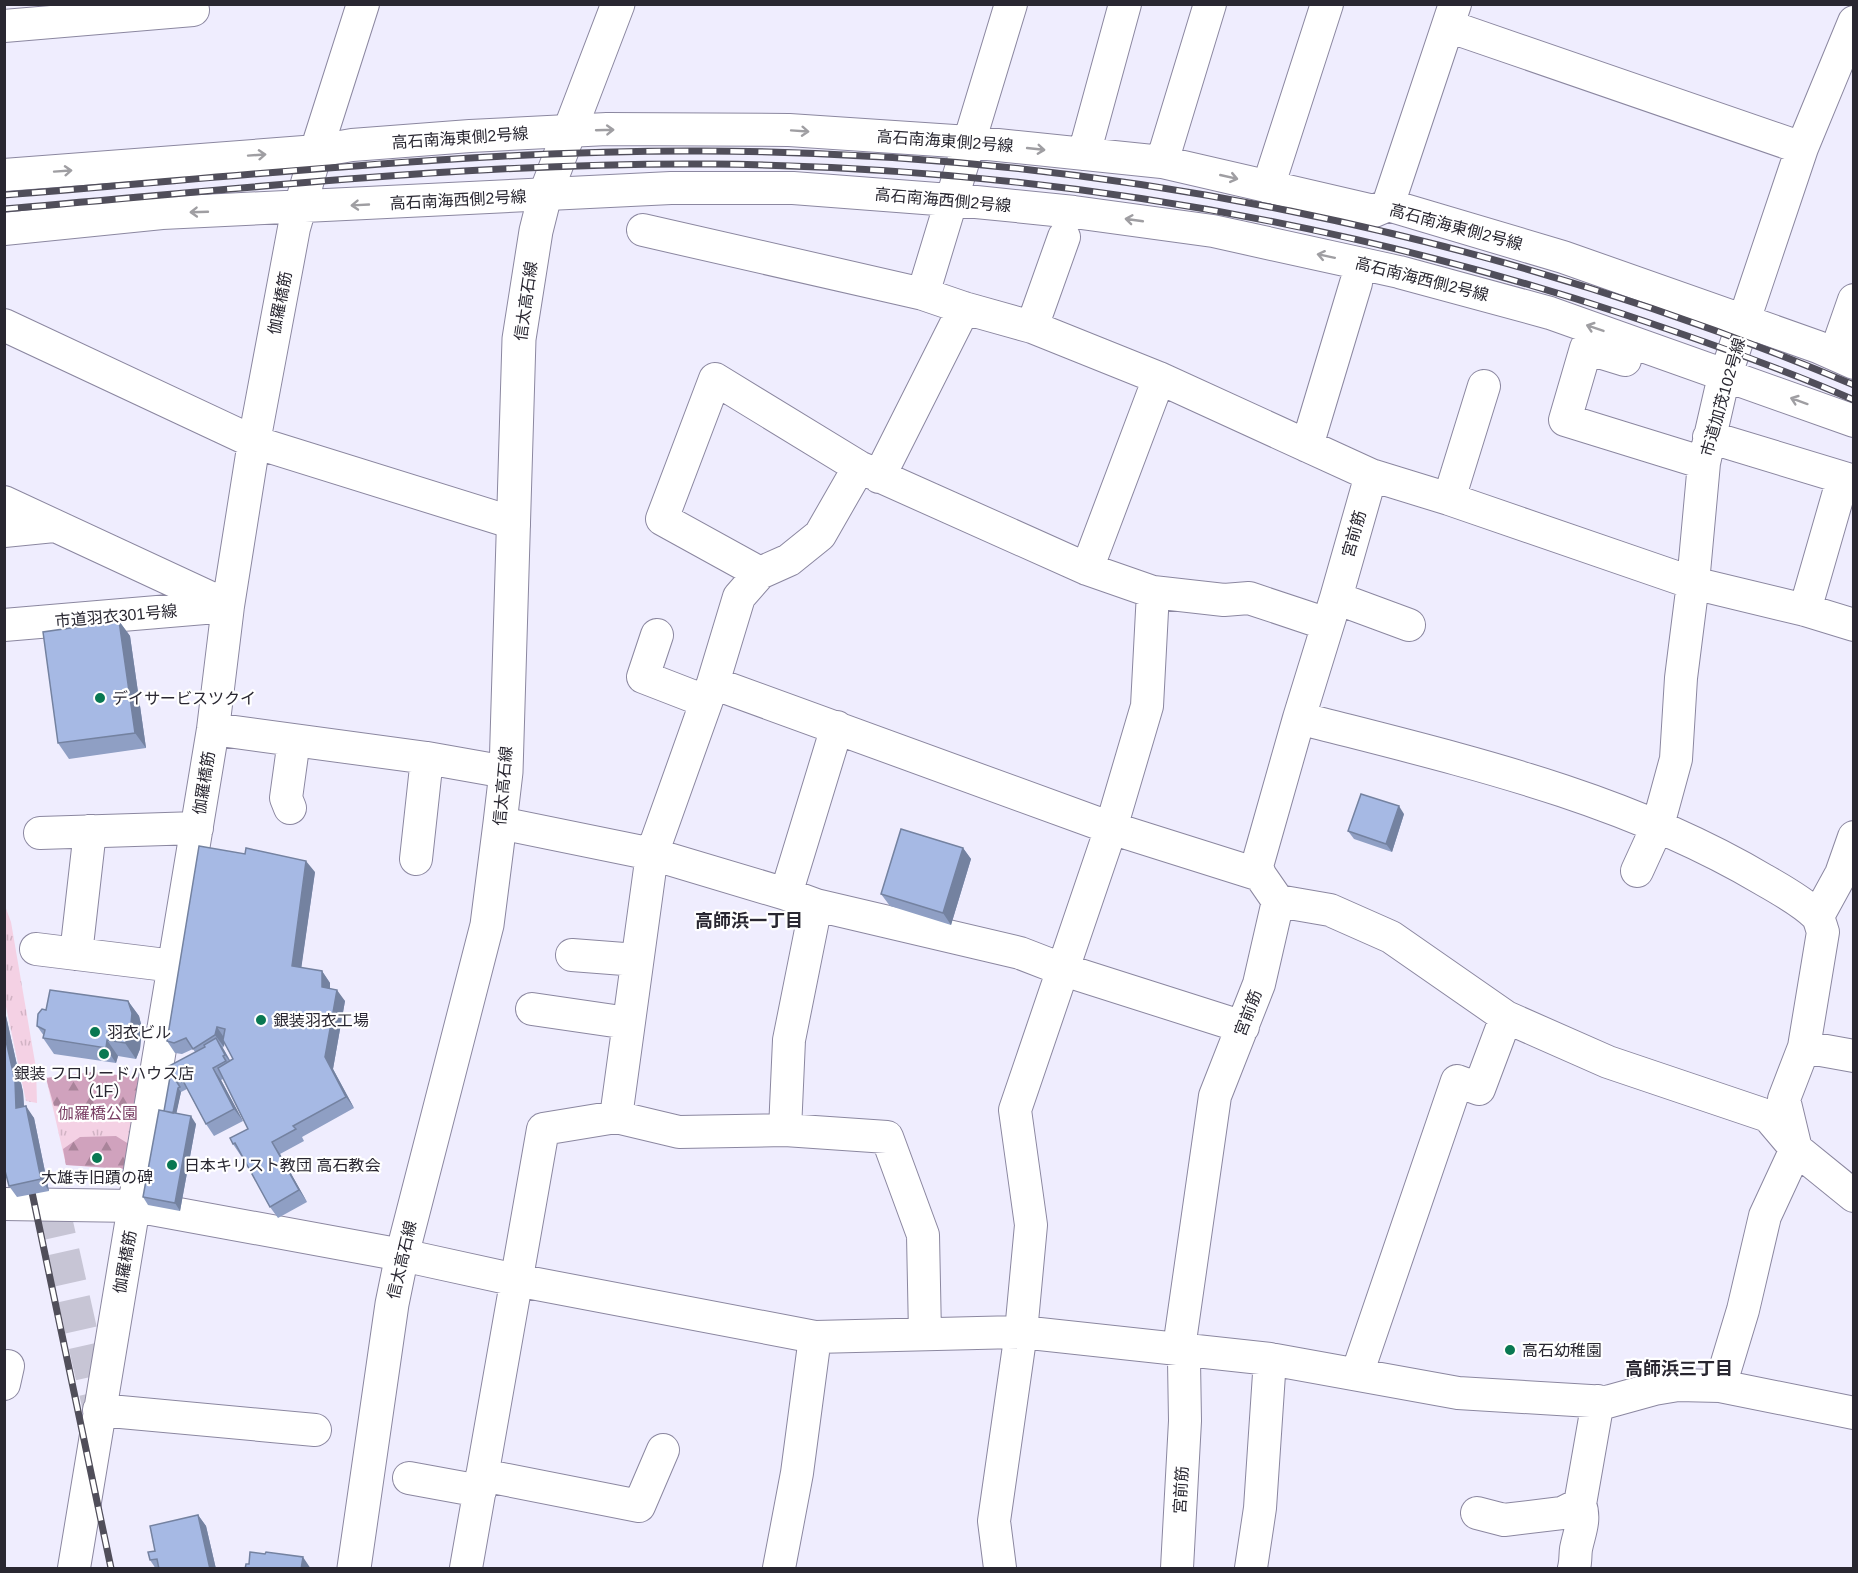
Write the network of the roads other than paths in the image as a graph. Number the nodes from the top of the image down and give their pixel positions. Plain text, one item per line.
1 (191, 4) edge
2 (363, 4) edge
3 (618, 4) edge
4 (1011, 4) edge
5 (1125, 4) edge
6 (1210, 4) edge
7 (1327, 4) edge
8 (1451, 15) edge
9 (1854, 22) edge
10 (4, 26) edge
11 (570, 131) junction
12 (969, 142) junction
13 (1802, 148) junction
14 (316, 151) junction
15 (1084, 154) junction
16 (1162, 162) junction
17 (4, 175) edge
18 (1268, 187) junction
19 (545, 195) junction
20 (951, 200) junction
21 (1388, 205) junction
22 (299, 208) junction
23 (4, 229) edge
24 (642, 230) dead end
25 (1064, 237) dead end
26 (1356, 283) dead end
27 (922, 294) junction
28 (1854, 300) edge
29 (964, 308) junction
30 (1744, 321) junction
31 (4, 325) edge
32 (1032, 327) junction
33 (1846, 353) edge
34 (1159, 378) junction
35 (1724, 382) junction
36 (1484, 386) dead end
37 (1854, 421) edge
38 (254, 442) junction
39 (1307, 446) junction
40 (1707, 450) junction
41 (869, 472) junction
42 (1371, 475) junction
43 (1849, 479) edge
44 (1449, 499) junction
45 (4, 502) edge
46 (514, 523) junction
47 (56, 526) junction
48 (4, 531) edge
49 (1087, 569) junction
50 (760, 573) junction
51 (1694, 583) junction
52 (1153, 592) junction
53 (228, 606) junction
54 (1805, 610) junction
55 (1332, 611) junction
56 (4, 625) edge
57 (1409, 625) dead end
58 (1854, 625) edge
59 (657, 635) dead end
60 (709, 692) junction
61 (1299, 718) junction
62 (837, 727) junction
63 (213, 729) junction
64 (294, 740) junction
65 (427, 758) junction
66 (506, 772) junction
67 (290, 808) dead end
68 (500, 823) junction
69 (1658, 825) junction
70 (197, 828) junction
71 (1111, 828) junction
72 (90, 831) junction
73 (40, 833) dead end
74 (1854, 837) edge
75 (652, 854) junction
76 (416, 859) dead end
77 (1637, 871) dead end
78 (1260, 875) junction
79 (786, 894) junction
80 (1278, 902) junction
81 (816, 905) junction
82 (1818, 916) junction
83 (36, 949) dead end
84 (76, 954) junction
85 (572, 955) dead end
86 (637, 960) junction
87 (174, 966) junction
88 (1064, 970) junction
89 (532, 1008) dead end
90 (1506, 1017) junction
91 (628, 1023) junction
92 (1243, 1027) junction
93 (1804, 1047) junction
94 (1854, 1056) edge
95 (616, 1117) junction
96 (785, 1130) junction
97 (1796, 1149) junction
98 (7, 1172) edge
99 (1854, 1196) edge
100 (10, 1205) edge
101 (135, 1206) junction
102 (402, 1255) junction
103 (516, 1280) junction
104 (1021, 1332) junction
105 (925, 1334) junction
106 (815, 1338) junction
107 (1179, 1348) junction
108 (1270, 1359) junction
109 (1357, 1374) junction
110 (1720, 1386) junction
111 (1598, 1401) junction
112 (99, 1410) junction
113 (1854, 1413) edge
114 (315, 1430) dead end
115 (663, 1450) dead end
116 (409, 1478) dead end
117 (481, 1483) junction
118 (1580, 1504) junction
119 (1477, 1513) dead end
120 (74, 1569) edge
121 (354, 1569) edge
122 (466, 1569) edge
123 (779, 1569) edge
124 (1000, 1569) edge
125 (1177, 1569) edge
126 (1251, 1569) edge
127 (1574, 1569) edge

1 - 10 street
2 - 14 street, 伽羅橋筋
3 - 11 main road, 信太高石線
4 - 12 street
5 - 15 street
6 - 16 street
7 - 18 street
8 - 13 street
8 - 21 street
9 - 13 street, 市道加茂102号線
11 -> 12 street, 高石南海東側2号線
11 - 14 street, 高石南海東側2号線
11 - 19 main road, 信太高石線
12 -> 15 street, 高石南海東側2号線
12 - 20 street
13 - 30 street, 市道加茂102号線
17 -> 14 street, 高石南海東側2号線
14 - 22 street, 伽羅橋筋
15 - 16 street, 高石南海東側2号線
16 -> 18 street, 高石南海東側2号線
18 - 21 street, 高石南海東側2号線
19 - 20 street, 高石南海西側2号線
19 -> 22 street, 高石南海西側2号線
19 - 46 main road, 信太高石線
20 - 27 street
35 -> 20 street, 高石南海西側2号線
21 - 30 street, 高石南海東側2号線
22 -> 23 street, 高石南海西側2号線
22 - 38 street, 伽羅橋筋
24 - 27 street
25 - 32 street
26 - 39 street
27 - 29 street
28 - 33 street
29 - 32 street
29 - 41 street
30 - 33 street, 高石南海東側2号線
30 - 35 street, 市道加茂102号線
31 - 38 street
32 - 34 street
34 - 39 street
34 - 49 street
37 -> 35 street, 高石南海西側2号線
35 - 40 street, 市道加茂102号線
35 - 40 street
36 - 44 street
38 - 46 street
38 - 53 street, 伽羅橋筋
39 - 42 street
40 - 43 street
40 - 51 street, 市道加茂102号線
41 - 49 street
41 - 50 street
41 - 50 street
42 - 44 street
42 - 55 street, 宮前筋
43 - 54 street
44 - 51 street
45 - 47 street
46 - 66 main road, 信太高石線
47 - 48 street
47 - 53 street
49 - 52 street
50 - 60 street
51 - 54 street
51 - 69 street, 市道加茂102号線
52 - 55 street
52 - 71 street
53 - 56 street, 市道羽衣301号線
53 - 63 street, 伽羅橋筋
54 - 58 street
55 - 57 street
55 - 61 street, 宮前筋
59 - 60 street
60 - 62 street
60 - 75 street
61 - 69 street
61 - 78 street, 宮前筋
62 - 71 street
62 - 79 street
63 - 64 street
63 - 70 street, 伽羅橋筋
64 - 65 street
64 - 67 street
65 - 66 street
65 - 76 street
66 - 68 main road, 信太高石線
68 - 75 street
68 - 102 main road, 信太高石線
69 - 77 street, 市道加茂102号線
69 - 82 street
70 - 72 street
70 - 87 street, 伽羅橋筋
71 - 78 street
71 - 88 street
72 - 73 street
72 - 84 street
74 - 82 street
75 - 79 street
75 - 86 street
78 - 80 street
79 - 81 street
80 - 90 street
80 - 92 street, 宮前筋
81 - 88 street
81 - 96 street
82 - 93 street
83 - 84 street
84 - 87 street
85 - 86 street
86 - 91 street
87 - 101 street, 伽羅橋筋
88 - 92 street
88 - 104 street
89 - 91 street
90 - 97 street
90 - 109 street
91 - 95 street
92 - 107 street, 宮前筋
93 - 94 street
93 - 97 street
95 - 96 street
95 - 103 street
96 - 105 street
97 - 99 street
97 - 110 street
98 - 100 street
100 - 101 street
101 - 102 street
101 - 112 street, 伽羅橋筋
102 - 103 street
102 - 121 main road, 信太高石線
103 - 106 street
103 - 117 street
104 - 105 street
104 - 107 street
104 - 124 street
105 - 106 street
106 - 123 street
107 - 108 street
107 - 125 street, 宮前筋
108 - 109 street
108 - 126 street
109 - 111 street
110 - 111 street
110 - 113 street
111 - 118 street
112 - 114 street
112 - 120 street, 伽羅橋筋
115 - 117 street
116 - 117 street
117 - 122 street
118 - 119 street
118 - 127 street

